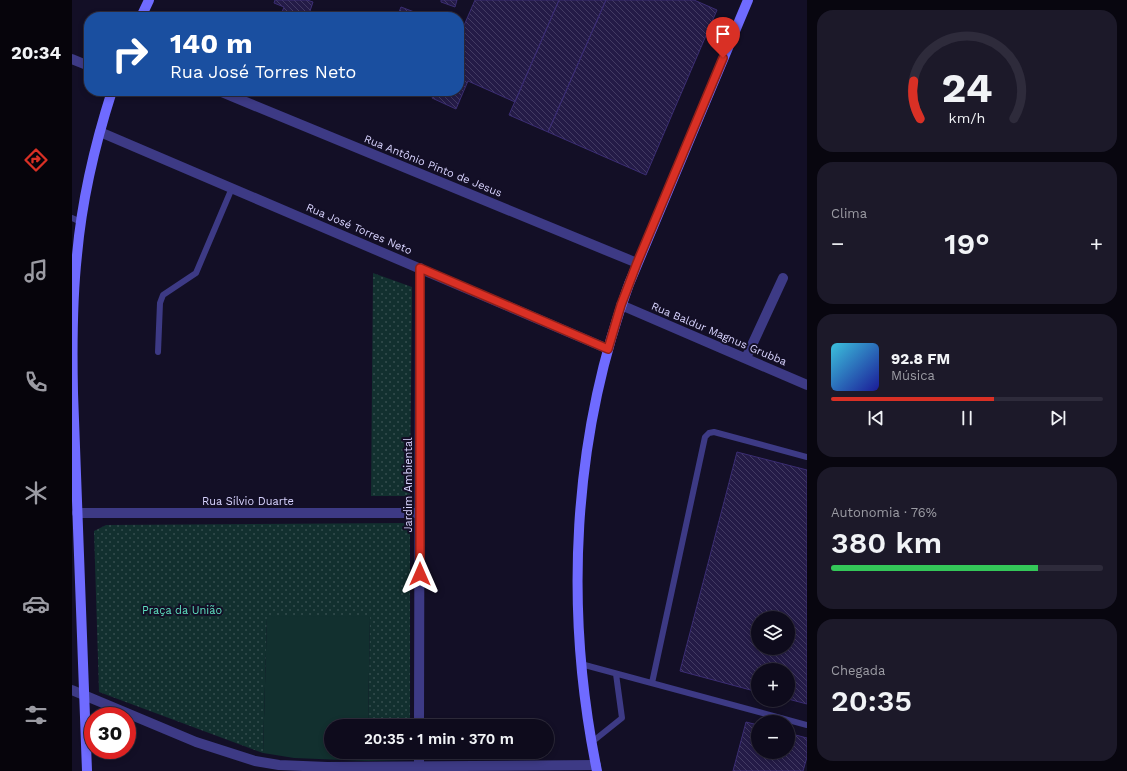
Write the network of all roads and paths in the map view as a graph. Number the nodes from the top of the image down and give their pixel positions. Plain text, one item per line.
1 (149, 0) edge
2 (748, 0) edge
3 (143, 12) edge
4 (72, 59) edge
5 (84, 64) edge
6 (111, 96) edge
7 (231, 96) edge
8 (100, 132) junction
9 (232, 188) junction
10 (76, 220) edge
11 (637, 263) junction
12 (420, 268) junction
13 (783, 278) dead end
14 (621, 305) junction
15 (72, 338) edge
16 (608, 349) junction
17 (158, 352) dead end
18 (746, 358) junction
19 (807, 385) edge
20 (807, 457) edge
21 (77, 513) junction
22 (420, 513) junction
23 (581, 664) junction
24 (616, 674) junction
25 (652, 684) junction
26 (72, 690) edge
27 (84, 695) junction
28 (419, 719) edge
29 (807, 726) edge
30 (592, 742) junction
31 (419, 768) edge
32 (597, 768) edge
33 (87, 771) edge

1 - 3 street
2 - 11 street
4 - 5 street
6 - 8 street
7 - 11 street, Rua Antônio Pinto de Jesus
8 - 9 street, Rua José Torres Neto
8 - 10 street
9 - 12 street, Rua José Torres Neto
9 - 17 lane
10 - 15 street
11 - 14 street
12 - 16 street, Rua José Torres Neto
12 - 22 street, Jardim Ambiental
13 - 18 street
14 - 16 street
14 - 18 street, Rua Baldur Magnus Grubba
15 - 21 street
16 - 23 street
18 - 19 street, Rua Baldur Magnus Grubba
20 - 25 lane
21 - 22 street, Rua Sílvio Duarte
21 - 27 street
22 - 28 street, Jardim Ambiental
23 - 24 lane
23 - 30 street
24 - 25 lane
24 - 30 lane
25 - 29 lane
26 - 27 street
27 - 31 street
27 - 33 street
30 - 32 street
31 - 32 street

